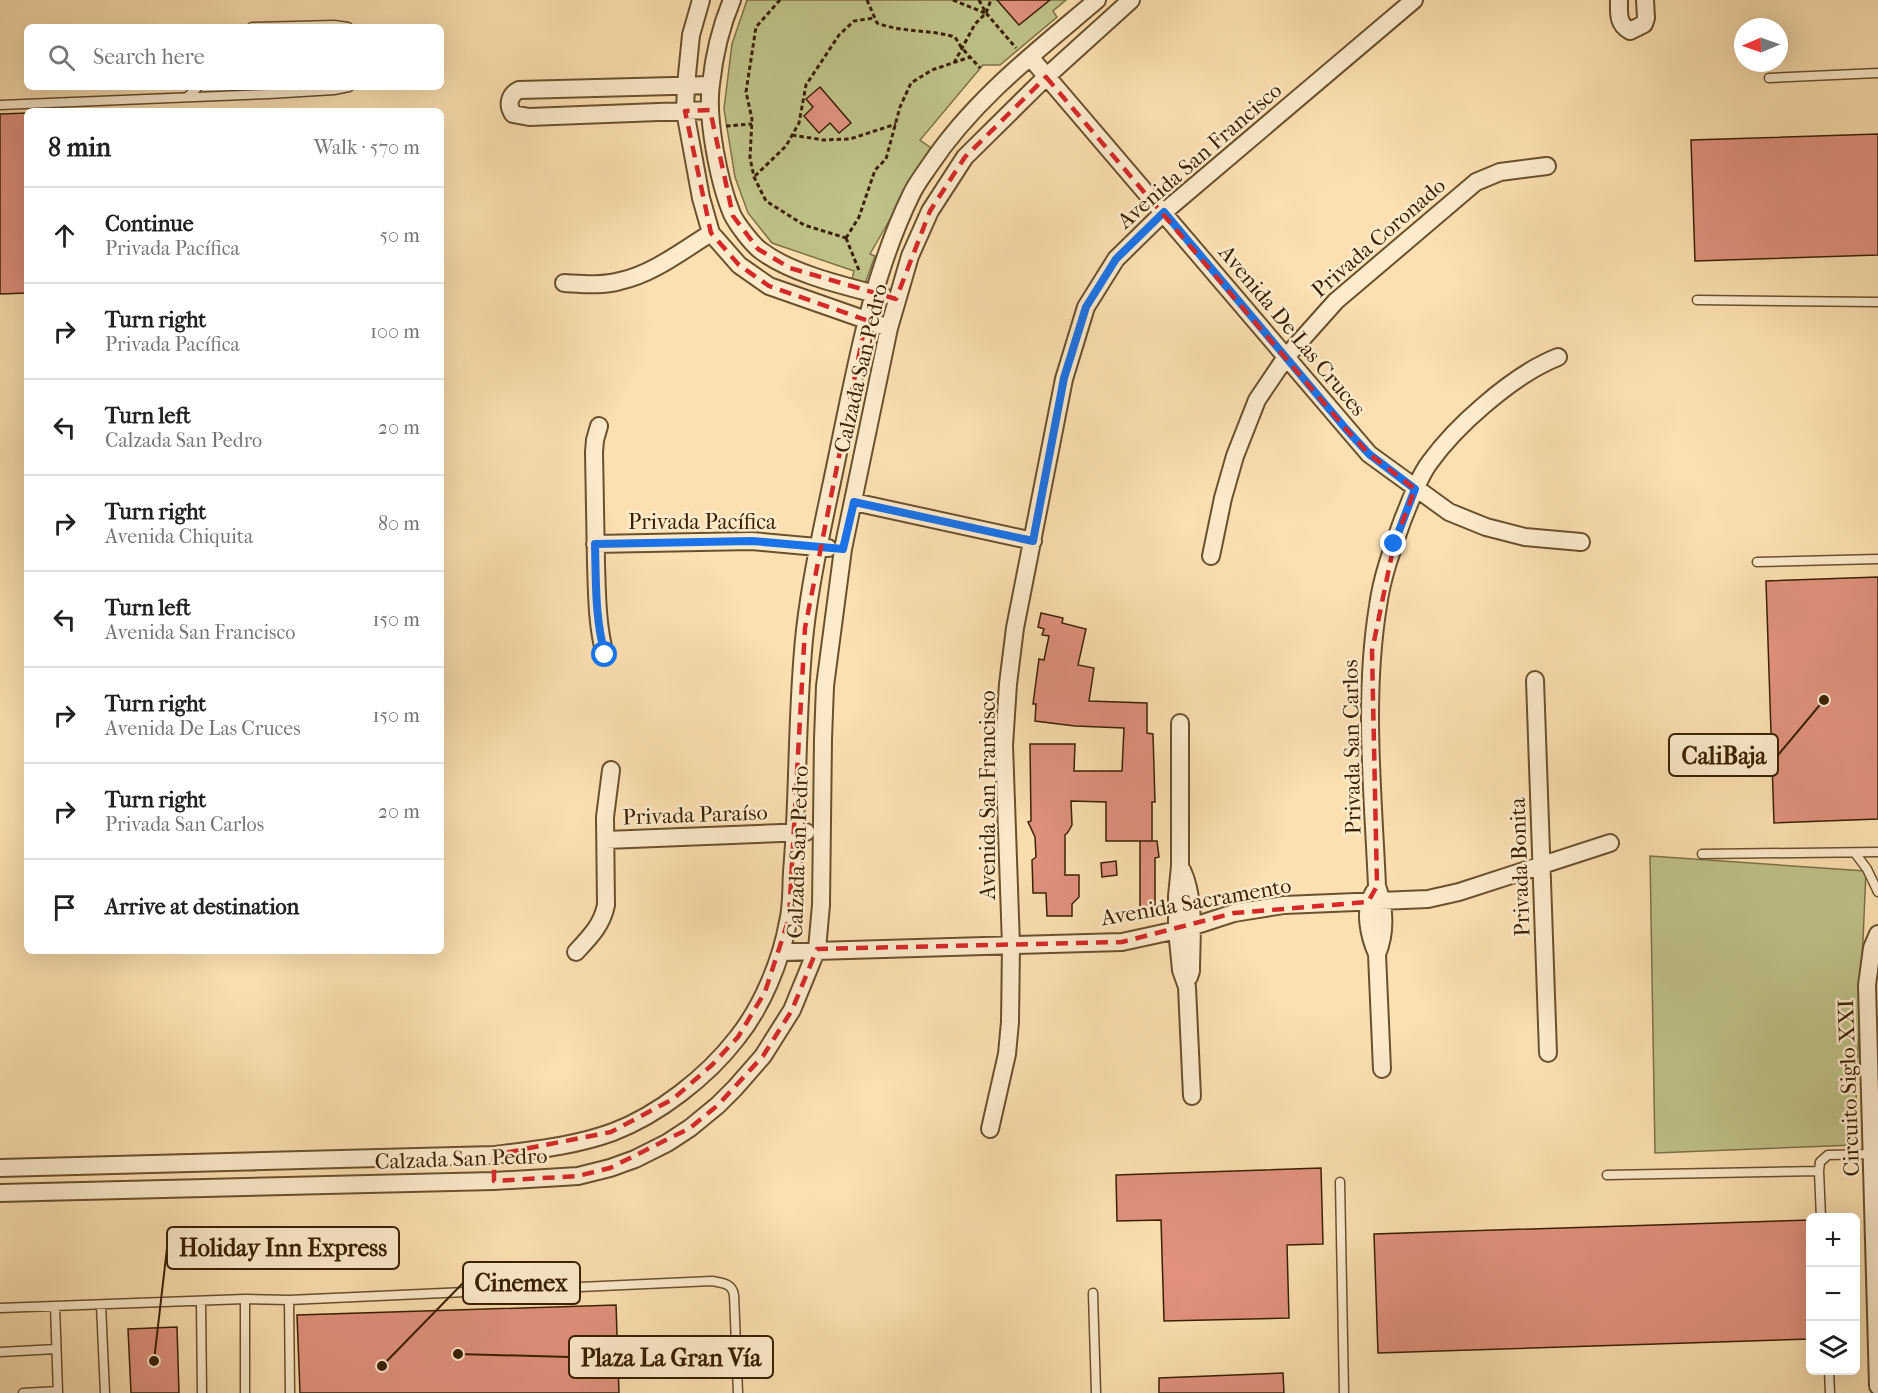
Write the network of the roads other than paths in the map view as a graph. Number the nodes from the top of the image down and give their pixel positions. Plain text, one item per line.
1 (701, 0) edge
2 (732, 0) edge
3 (1097, 0) edge
4 (1131, 0) edge
5 (1414, 0) edge
6 (1619, 0) edge
7 (1645, 0) edge
8 (1024, 54) junction
9 (1878, 73) edge
10 (1046, 77) junction
11 (1769, 78) dead end
12 (686, 85) junction
13 (711, 85) junction
14 (195, 90) edge
15 (330, 90) edge
16 (187, 98) junction
17 (0, 105) edge
18 (710, 110) junction
19 (685, 111) junction
20 (1547, 166) dead end
21 (1164, 212) junction
22 (711, 234) junction
23 (564, 283) dead end
24 (873, 294) junction
25 (896, 299) junction
26 (1697, 300) dead end
27 (1878, 302) edge
28 (866, 320) junction
29 (889, 328) junction
30 (1286, 357) junction
31 (1558, 357) dead end
32 (599, 426) dead end
33 (1415, 489) junction
34 (854, 502) junction
35 (1033, 541) junction
36 (1581, 542) dead end
37 (595, 544) junction
38 (819, 548) junction
39 (843, 549) junction
40 (1211, 556) dead end
41 (1878, 559) edge
42 (1757, 562) dead end
43 (605, 655) dead end
44 (1535, 680) dead end
45 (1180, 723) dead end
46 (611, 770) dead end
47 (821, 831) junction
48 (796, 832) junction
49 (606, 840) junction
50 (1610, 843) dead end
51 (1878, 852) edge
52 (1855, 853) junction
53 (1702, 854) dead end
54 (1542, 865) junction
55 (1878, 892) edge
56 (1376, 896) junction
57 (1184, 928) junction
58 (1878, 934) edge
59 (1011, 945) junction
60 (817, 949) junction
61 (576, 952) dead end
62 (782, 952) junction
63 (1548, 1053) dead end
64 (1382, 1069) dead end
65 (1192, 1096) dead end
66 (990, 1130) dead end
67 (1875, 1154) edge
68 (494, 1155) junction
69 (188, 1162) junction
70 (0, 1168) edge
71 (1819, 1171) junction
72 (1607, 1175) dead end
73 (494, 1181) junction
74 (1340, 1182) dead end
75 (188, 1187) junction
76 (0, 1193) edge
77 (1821, 1213) edge
78 (1093, 1293) dead end
79 (245, 1299) junction
80 (289, 1300) junction
81 (201, 1302) junction
82 (101, 1305) junction
83 (55, 1306) junction
84 (0, 1308) edge
85 (56, 1349) junction
86 (0, 1352) edge
87 (1829, 1375) edge
88 (1878, 1386) edge
89 (58, 1392) edge
90 (23, 1393) edge
91 (105, 1393) edge
92 (202, 1393) edge
93 (245, 1393) edge
94 (290, 1393) edge
95 (738, 1393) edge
96 (1096, 1393) edge
97 (1344, 1393) edge
98 (1830, 1393) edge

1 - 12 street
2 - 13 street
3 - 8 street, Calzada San Pedro
4 - 10 street, Calzada San Pedro
5 - 21 street, Avenida San Francisco
6 - 7 street
8 - 10 street, Avenida De Las Cruces
8 - 24 street, Calzada San Pedro
9 - 11 lane
10 - 21 street, Avenida De Las Cruces
10 - 25 street, Calzada San Pedro
12 - 13 street
12 - 19 street
12 - 19 street
13 - 18 street
14 - 16 lane
15 - 16 lane
16 - 17 lane
18 - 19 street
18 - 24 street
19 - 22 street
20 - 30 street, Privada Coronado
21 - 30 street, Avenida De Las Cruces
21 - 35 street, Avenida San Francisco
22 - 23 street
22 - 28 street
24 - 25 street
24 - 28 street, Calzada San Pedro
25 - 29 street, Calzada San Pedro
26 - 27 lane
28 - 29 street
28 - 38 street, Calzada San Pedro
29 - 34 street, Calzada San Pedro
30 - 33 street, Avenida De Las Cruces
30 - 40 street, Privada Coronado
31 - 33 street, Privada San Carlos
32 - 37 street, Privada Pacífica
33 - 36 street, Avenida De Las Cruces
33 - 56 street, Privada San Carlos
34 - 35 street
34 - 39 street, Calzada San Pedro
35 - 59 street, Avenida San Francisco
37 - 38 street, Privada Pacífica
37 - 43 street, Privada Pacífica
38 - 39 street, Privada Pacífica
38 - 48 street, Calzada San Pedro
39 - 47 street, Calzada San Pedro
41 - 42 lane
44 - 54 street, Privada Bonita
45 - 57 street
46 - 49 street, Privada Paraíso
47 - 48 street, Privada Paraíso
47 - 60 street, Calzada San Pedro
48 - 49 street, Privada Paraíso
48 - 62 street, Calzada San Pedro
49 - 61 street, Privada Paraíso
50 - 54 street, Avenida Sacramento
51 - 52 lane
52 - 53 lane
52 - 55 lane
54 - 56 street, Avenida Sacramento
54 - 63 street, Privada Bonita
56 - 57 street, Avenida Sacramento
56 - 64 street, Privada San Carlos
57 - 59 street, Avenida Sacramento
57 - 65 street
58 - 67 street, Circuito Siglo XXI
59 - 60 street, Avenida Sacramento
59 - 66 street, Avenida San Francisco
60 - 62 street, Avenida Sacramento
60 - 73 street, Calzada San Pedro
62 - 68 street, Calzada San Pedro
67 - 71 lane
67 - 88 street, Circuito Siglo XXI
68 - 69 street, Calzada San Pedro
68 - 73 street
69 - 70 street, Calzada San Pedro
69 - 75 street
71 - 72 lane
71 - 77 lane
73 - 75 street, Calzada San Pedro
74 - 97 lane
75 - 76 street, Calzada San Pedro
78 - 96 lane
79 - 80 lane
79 - 81 lane
79 - 93 lane
80 - 94 lane
80 - 95 lane
81 - 82 lane
81 - 92 lane
82 - 83 lane
82 - 91 lane
83 - 84 lane
83 - 85 lane
85 - 86 lane
85 - 89 lane
87 - 98 lane
89 - 90 lane

